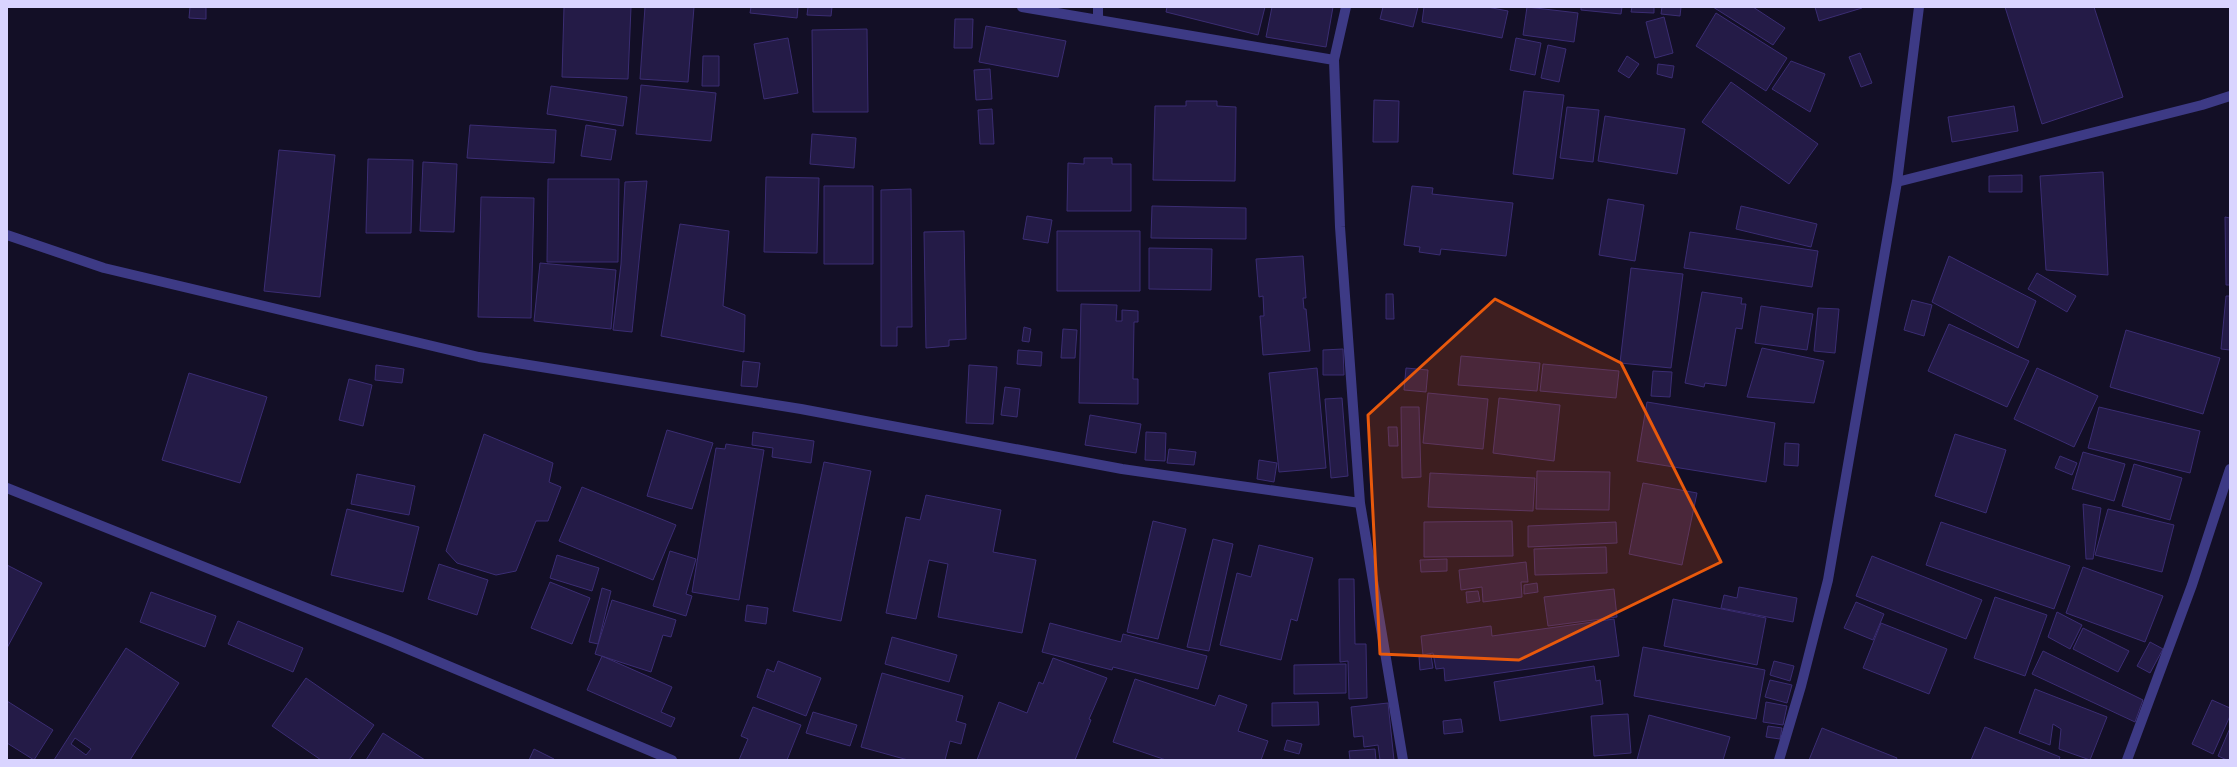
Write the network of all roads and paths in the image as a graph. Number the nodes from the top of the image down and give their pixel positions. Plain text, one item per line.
1 (1022, 7) edge
2 (1098, 7) edge
3 (1346, 7) edge
4 (1919, 7) edge
5 (1098, 20) junction
6 (1334, 60) junction
7 (2230, 96) edge
8 (1897, 182) junction
9 (7, 235) edge
10 (2230, 469) edge
11 (7, 488) edge
12 (1360, 503) junction
13 (672, 760) edge
14 (1403, 760) edge
15 (1779, 760) edge
16 (2126, 760) edge

1 - 5 street
2 - 5 street
3 - 6 street
4 - 8 street
5 - 6 street
6 - 12 street
7 - 8 street
8 - 15 street
9 - 12 street
10 - 16 street
11 - 13 street
12 - 14 street

